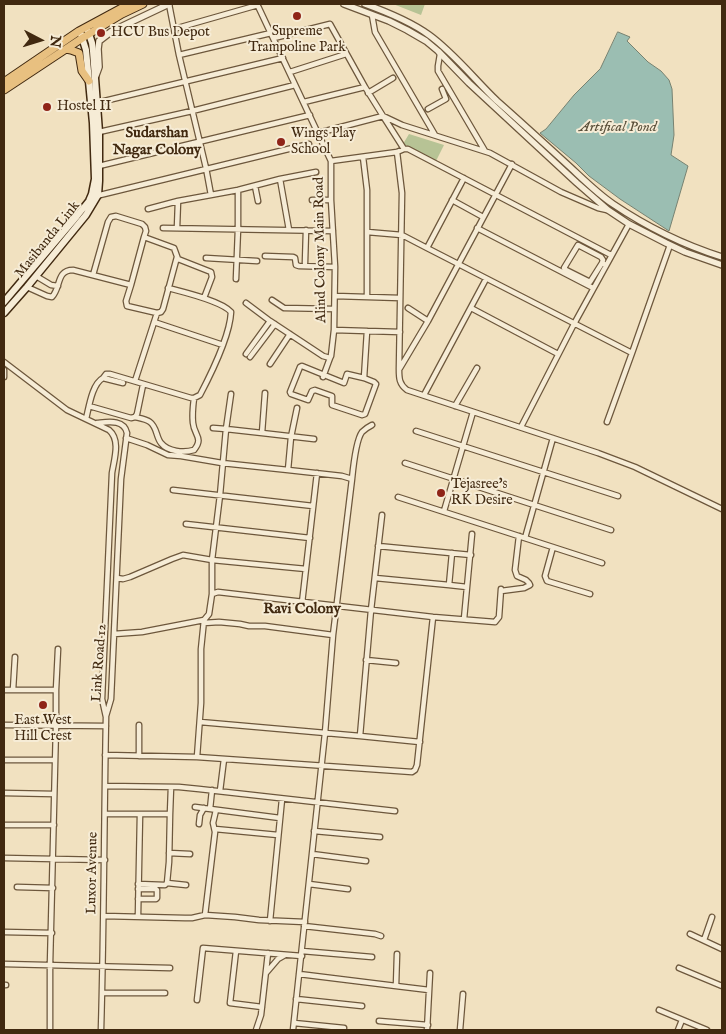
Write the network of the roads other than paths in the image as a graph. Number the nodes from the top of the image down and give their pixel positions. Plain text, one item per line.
1 (129, 4) edge
2 (143, 4) edge
3 (169, 4) edge
4 (258, 4) edge
5 (344, 4) edge
6 (365, 4) edge
7 (372, 15) junction
8 (174, 29) junction
9 (84, 33) junction
10 (271, 33) junction
11 (274, 38) junction
12 (66, 49) junction
13 (346, 54) junction
14 (440, 54) junction
15 (179, 55) junction
16 (283, 58) junction
17 (290, 72) junction
18 (393, 78) dead end
19 (92, 81) junction
20 (4, 82) edge
21 (185, 82) junction
22 (295, 85) junction
23 (365, 87) junction
24 (448, 88) junction
25 (4, 90) edge
26 (368, 93) junction
27 (452, 95) junction
28 (446, 98) junction
29 (304, 102) junction
30 (96, 103) junction
31 (428, 110) dead end
32 (192, 111) junction
33 (310, 115) junction
34 (383, 116) junction
35 (99, 132) junction
36 (318, 133) junction
37 (435, 135) junction
38 (200, 143) junction
39 (309, 144) dead end
40 (404, 149) junction
41 (485, 151) junction
42 (397, 152) junction
43 (363, 157) junction
44 (331, 161) junction
45 (512, 164) junction
46 (100, 166) junction
47 (206, 168) junction
48 (316, 172) dead end
49 (464, 178) junction
50 (280, 179) junction
51 (255, 186) junction
52 (238, 190) junction
53 (210, 195) junction
54 (495, 195) junction
55 (95, 196) junction
56 (312, 200) dead end
57 (331, 200) junction
58 (452, 200) junction
59 (178, 201) junction
60 (258, 201) dead end
61 (612, 203) junction
62 (148, 209) dead end
63 (608, 210) junction
64 (483, 217) junction
65 (79, 218) junction
66 (629, 224) junction
67 (163, 228) dead end
68 (177, 228) junction
69 (477, 228) junction
70 (238, 229) junction
71 (289, 230) junction
72 (306, 230) junction
73 (334, 231) junction
74 (367, 232) junction
75 (402, 235) junction
76 (144, 238) junction
77 (670, 245) junction
78 (427, 248) junction
79 (611, 255) junction
80 (265, 256) dead end
81 (177, 257) junction
82 (722, 257) edge
83 (206, 258) dead end
84 (237, 260) junction
85 (257, 261) dead end
86 (305, 263) dead end
87 (458, 264) junction
88 (604, 264) junction
89 (722, 265) edge
90 (335, 267) junction
91 (36, 276) junction
92 (93, 276) junction
93 (596, 278) junction
94 (236, 279) dead end
95 (486, 279) junction
96 (131, 284) junction
97 (58, 286) junction
98 (27, 287) junction
99 (168, 288) junction
100 (593, 288) junction
101 (335, 296) junction
102 (204, 298) junction
103 (367, 298) junction
104 (400, 298) junction
105 (272, 300) dead end
106 (4, 302) edge
107 (246, 303) dead end
108 (408, 308) dead end
109 (471, 308) junction
110 (334, 309) junction
111 (4, 313) edge
112 (156, 313) junction
113 (428, 321) junction
114 (154, 322) junction
115 (272, 323) junction
116 (574, 324) junction
117 (334, 330) junction
118 (367, 331) junction
119 (400, 332) junction
120 (290, 334) junction
121 (223, 345) junction
122 (632, 353) junction
123 (558, 354) junction
124 (248, 356) dead end
125 (328, 358) junction
126 (4, 362) edge
127 (270, 364) dead end
128 (477, 368) dead end
129 (399, 369) junction
130 (4, 370) edge
131 (323, 376) junction
132 (4, 377) edge
133 (103, 378) junction
134 (364, 378) junction
135 (135, 381) junction
136 (123, 383) dead end
137 (143, 384) junction
138 (265, 393) dead end
139 (231, 394) dead end
140 (424, 395) junction
141 (194, 398) junction
142 (89, 406) junction
143 (455, 406) junction
144 (297, 408) dead end
145 (473, 412) junction
146 (135, 417) junction
147 (86, 419) junction
148 (607, 422) dead end
149 (96, 424) junction
150 (372, 425) dead end
151 (214, 428) dead end
152 (521, 428) junction
153 (226, 429) junction
154 (416, 431) dead end
155 (262, 433) junction
156 (158, 437) junction
157 (291, 437) junction
158 (126, 438) junction
159 (314, 438) dead end
160 (553, 438) junction
161 (163, 444) junction
162 (150, 446) junction
163 (463, 446) junction
164 (157, 450) junction
165 (222, 463) junction
166 (405, 463) dead end
167 (288, 470) junction
168 (544, 472) junction
169 (317, 473) junction
170 (454, 478) junction
171 (352, 479) junction
172 (173, 490) dead end
173 (220, 495) junction
174 (618, 496) dead end
175 (398, 497) dead end
176 (534, 504) junction
177 (313, 506) junction
178 (722, 509) edge
179 (444, 511) junction
180 (382, 514) dead end
181 (186, 524) dead end
182 (216, 528) junction
183 (611, 530) dead end
184 (472, 534) dead end
185 (519, 536) junction
186 (310, 538) junction
187 (525, 538) junction
188 (378, 546) junction
189 (553, 547) junction
190 (452, 553) junction
191 (471, 555) junction
192 (212, 560) junction
193 (602, 563) dead end
194 (306, 569) junction
195 (117, 578) junction
196 (376, 578) junction
197 (449, 585) junction
198 (467, 587) junction
199 (212, 594) junction
200 (590, 594) dead end
201 (302, 603) junction
202 (337, 606) junction
203 (371, 610) junction
204 (433, 617) junction
205 (464, 619) junction
206 (204, 622) junction
207 (114, 634) junction
208 (333, 635) junction
209 (58, 649) dead end
210 (15, 657) dead end
211 (366, 660) junction
212 (396, 663) dead end
213 (4, 690) edge
214 (13, 690) junction
215 (56, 690) junction
216 (106, 717) junction
217 (200, 722) junction
218 (4, 725) edge
219 (139, 725) dead end
220 (56, 726) junction
221 (106, 726) junction
222 (325, 733) junction
223 (360, 736) junction
224 (420, 742) junction
225 (105, 755) junction
226 (139, 756) junction
227 (197, 756) junction
228 (224, 759) junction
229 (4, 760) edge
230 (54, 760) junction
231 (321, 766) junction
232 (105, 786) junction
233 (171, 787) junction
234 (212, 790) junction
235 (220, 791) junction
236 (4, 793) edge
237 (54, 794) junction
238 (282, 799) junction
239 (317, 801) junction
240 (194, 807) dead end
241 (207, 808) junction
242 (216, 810) junction
243 (395, 811) dead end
244 (105, 814) junction
245 (140, 814) junction
246 (170, 814) junction
247 (280, 818) junction
248 (4, 824) edge
249 (199, 824) dead end
250 (54, 825) junction
251 (214, 829) junction
252 (314, 831) junction
253 (278, 835) junction
254 (380, 837) dead end
255 (169, 853) junction
256 (190, 854) dead end
257 (312, 854) junction
258 (4, 858) edge
259 (53, 859) junction
260 (105, 860) junction
261 (366, 861) dead end
262 (167, 883) junction
263 (309, 884) junction
264 (186, 885) dead end
265 (18, 887) dead end
266 (139, 887) junction
267 (53, 888) junction
268 (348, 888) dead end
269 (139, 899) junction
270 (205, 915) junction
271 (104, 916) junction
272 (138, 916) junction
273 (712, 917) dead end
274 (270, 921) junction
275 (304, 924) junction
276 (4, 932) edge
277 (52, 933) junction
278 (690, 934) dead end
279 (381, 936) dead end
280 (704, 940) junction
281 (722, 948) edge
282 (236, 951) junction
283 (268, 953) junction
284 (302, 954) junction
285 (397, 954) dead end
286 (287, 955) junction
287 (372, 958) dead end
288 (4, 964) edge
289 (50, 965) junction
290 (102, 967) junction
291 (170, 968) dead end
292 (679, 968) dead end
293 (266, 973) junction
294 (430, 973) dead end
295 (299, 974) junction
296 (396, 986) junction
297 (722, 986) edge
298 (429, 990) junction
299 (102, 992) junction
300 (165, 993) dead end
301 (463, 994) dead end
302 (296, 999) junction
303 (196, 1000) dead end
304 (262, 1006) junction
305 (362, 1006) dead end
306 (659, 1010) dead end
307 (682, 1020) junction
308 (379, 1021) dead end
309 (294, 1023) junction
310 (428, 1027) edge
311 (344, 1028) dead end
312 (50, 1030) edge
313 (101, 1030) edge
314 (256, 1030) edge
315 (293, 1030) edge
316 (460, 1030) edge
317 (678, 1030) edge
318 (707, 1030) edge

1 - 9 main road
2 - 9 main road
3 - 8 street
3 - 19 street
4 - 8 street
4 - 10 street, Alind Colony Main Road
5 - 7 street
6 - 61 street
7 - 14 street
7 - 37 street
8 - 15 street
9 - 12 main road
9 - 19 main road
9 - 20 main road
10 - 11 street, Alind Colony Main Road
10 - 15 street
11 - 13 street
11 - 16 street, Alind Colony Main Road
12 - 19 main road
12 - 25 main road
13 - 17 street
13 - 23 street
14 - 24 street
14 - 63 street
15 - 21 street
16 - 17 street, Alind Colony Main Road
16 - 21 street
17 - 22 street, Alind Colony Main Road
18 - 26 street
19 - 30 main road, Masibanda Link
19 - 55 main road
21 - 30 street
21 - 32 street
22 - 29 street, Alind Colony Main Road
22 - 32 street
23 - 26 street
23 - 29 street
24 - 27 street
24 - 28 street
26 - 34 street
27 - 28 street
27 - 41 street
28 - 31 street
29 - 33 street, Alind Colony Main Road
30 - 35 main road, Masibanda Link
32 - 35 street
32 - 38 street
33 - 36 street, Alind Colony Main Road
33 - 38 street
34 - 36 street
34 - 37 street
34 - 40 street
35 - 46 main road, Masibanda Link
36 - 44 street, Alind Colony Main Road
37 - 41 street
38 - 46 street
38 - 47 street
39 - 47 street
40 - 42 street
40 - 49 street
41 - 45 street
42 - 43 street
42 - 75 street
43 - 44 street
43 - 74 street
44 - 57 street, Alind Colony Main Road
45 - 54 street
45 - 63 street
46 - 55 main road, Masibanda Link
47 - 53 street
47 - 55 street
48 - 50 street
49 - 54 street
49 - 58 street
50 - 51 street
50 - 71 street
51 - 52 street
51 - 60 street
52 - 53 street
52 - 70 street
53 - 59 street
54 - 64 street
54 - 79 street
55 - 65 main road, Masibanda Link
56 - 57 street
57 - 73 street, Alind Colony Main Road
58 - 64 street
58 - 78 street
59 - 62 street
59 - 68 street
61 - 63 street
61 - 82 street
63 - 66 street
64 - 69 street
65 - 91 main road, Masibanda Link
65 - 106 main road
66 - 77 street
66 - 79 street
67 - 68 street
68 - 70 street
69 - 87 street
69 - 100 street
70 - 71 street
70 - 84 street
71 - 72 street
72 - 73 street
72 - 86 street
73 - 90 street, Alind Colony Main Road
74 - 75 street
74 - 103 street
75 - 78 street
75 - 104 street
76 - 81 street
76 - 92 street
76 - 96 street
77 - 89 street
77 - 122 street
78 - 87 street
79 - 88 street
80 - 90 street
81 - 99 street
81 - 102 street
83 - 84 street
84 - 85 street
84 - 94 street
87 - 95 street
87 - 113 street
88 - 93 street
88 - 93 street
90 - 101 street, Alind Colony Main Road
91 - 97 street
91 - 98 main road, Masibanda Link
92 - 96 street
92 - 97 street
93 - 100 street
95 - 109 street
95 - 116 street
96 - 112 street
97 - 98 street
98 - 111 main road, Masibanda Link
99 - 102 street
99 - 112 street
100 - 116 street
101 - 103 street
101 - 110 street, Alind Colony Main Road
102 - 121 street
103 - 104 street
104 - 119 street
105 - 110 street
107 - 115 street
108 - 113 street
109 - 123 street
109 - 140 street
110 - 117 street, Alind Colony Main Road
112 - 114 street
113 - 129 street
114 - 121 street
114 - 135 street
115 - 120 street
115 - 124 street
116 - 122 street
116 - 123 street
117 - 118 street
117 - 125 street, Alind Colony Main Road
118 - 119 street
118 - 134 street
119 - 129 street
120 - 125 street
120 - 127 street
121 - 141 street
122 - 148 street
123 - 152 street
125 - 131 street, Alind Colony Main Road
126 - 147 street, Link Road 12
128 - 143 street
129 - 140 street
130 - 132 street
131 - 134 street
131 - 134 street
133 - 135 street
133 - 136 street
133 - 142 street
135 - 137 street
137 - 141 street
137 - 146 street
138 - 155 street
139 - 153 street
140 - 143 street
141 - 161 street
142 - 146 street
142 - 147 street
143 - 145 street
144 - 157 street
145 - 152 street
145 - 163 street
146 - 156 street
147 - 149 street, Link Road 12
149 - 158 street, Link Road 12
149 - 216 street, Link Road 12
150 - 171 street
151 - 153 street
152 - 160 street
153 - 155 street
153 - 165 street
154 - 163 street
155 - 157 street
156 - 161 street
156 - 162 street
157 - 159 street
157 - 167 street
158 - 162 street
158 - 195 street, Link Road 12
160 - 168 street
160 - 178 street
161 - 164 street
162 - 164 street
163 - 168 street
163 - 170 street
164 - 165 street
165 - 167 street
165 - 173 street
166 - 170 street
167 - 169 street
168 - 174 street
168 - 176 street
169 - 171 street
169 - 177 street
170 - 176 street
170 - 179 street
171 - 202 street
172 - 173 street
173 - 177 street
173 - 182 street
175 - 179 street
176 - 183 street
176 - 187 street
177 - 186 street
179 - 185 street
180 - 188 street
181 - 182 street
182 - 186 street
182 - 192 street
184 - 191 street
185 - 187 street
185 - 205 street
186 - 194 street
187 - 189 street
188 - 190 street
188 - 196 street
189 - 193 street
189 - 200 street
190 - 191 street
190 - 197 street
191 - 198 street
192 - 194 street
192 - 195 street
192 - 199 street
194 - 201 street
195 - 207 street, Link Road 12
196 - 197 street
196 - 203 street
197 - 198 street
198 - 205 street
199 - 201 street
199 - 206 street
201 - 202 street
202 - 203 street
202 - 208 street
203 - 204 street
203 - 211 street
204 - 205 street
204 - 224 street
206 - 207 street
206 - 208 street
206 - 217 street
207 - 216 street, Link Road 12
208 - 222 street
209 - 215 street
210 - 214 street
211 - 212 street
211 - 223 street
213 - 214 street
214 - 215 street
215 - 220 street
216 - 221 street, Luxor Avenue
217 - 222 street
217 - 227 street
218 - 220 street
219 - 226 street
220 - 221 street
220 - 230 street
221 - 225 street, Luxor Avenue
222 - 223 street
222 - 231 street
223 - 224 street
224 - 231 street
225 - 226 street
225 - 232 street, Luxor Avenue
226 - 227 street
227 - 228 street
228 - 231 street
228 - 235 street
229 - 230 street
230 - 237 street
231 - 239 street
232 - 233 street
232 - 244 street, Luxor Avenue
233 - 234 street
233 - 246 street
234 - 235 street
234 - 241 street
235 - 238 street
236 - 237 street
237 - 250 street
238 - 239 street
238 - 247 street
239 - 243 street
239 - 252 street
240 - 241 street
241 - 242 street
241 - 249 street
242 - 247 street
242 - 251 street
244 - 245 street
244 - 260 street, Luxor Avenue
245 - 246 street
245 - 266 street
246 - 255 street
247 - 253 street
248 - 250 street
250 - 259 street
251 - 253 street
251 - 270 street
252 - 254 street
252 - 257 street
253 - 274 street
255 - 256 street
255 - 262 street
257 - 261 street
257 - 263 street
258 - 259 street
259 - 260 street
259 - 267 street
260 - 271 street, Luxor Avenue
262 - 264 street
262 - 266 street
263 - 268 street
263 - 275 street
265 - 267 street
266 - 269 street
266 - 269 street
267 - 277 street
269 - 272 street
270 - 272 street
270 - 274 street
271 - 272 street
271 - 290 street, Luxor Avenue
273 - 280 street
274 - 275 street
275 - 279 street
275 - 284 street
276 - 277 street
277 - 289 street
278 - 280 street
280 - 281 street
282 - 283 street
282 - 303 street
282 - 304 street
283 - 286 street
283 - 293 street
284 - 286 street
284 - 287 street
284 - 295 street
285 - 296 street
286 - 293 street
288 - 289 street
289 - 290 street
289 - 312 street
290 - 291 street
290 - 299 street, Luxor Avenue
292 - 297 street
293 - 304 street
294 - 298 street
295 - 296 street
295 - 302 street
296 - 298 street
298 - 310 street
299 - 300 street
299 - 313 street, Luxor Avenue
301 - 316 street
302 - 305 street
302 - 309 street
304 - 314 street
306 - 307 street
307 - 317 street
307 - 318 street
308 - 310 street
309 - 311 street
309 - 315 street

